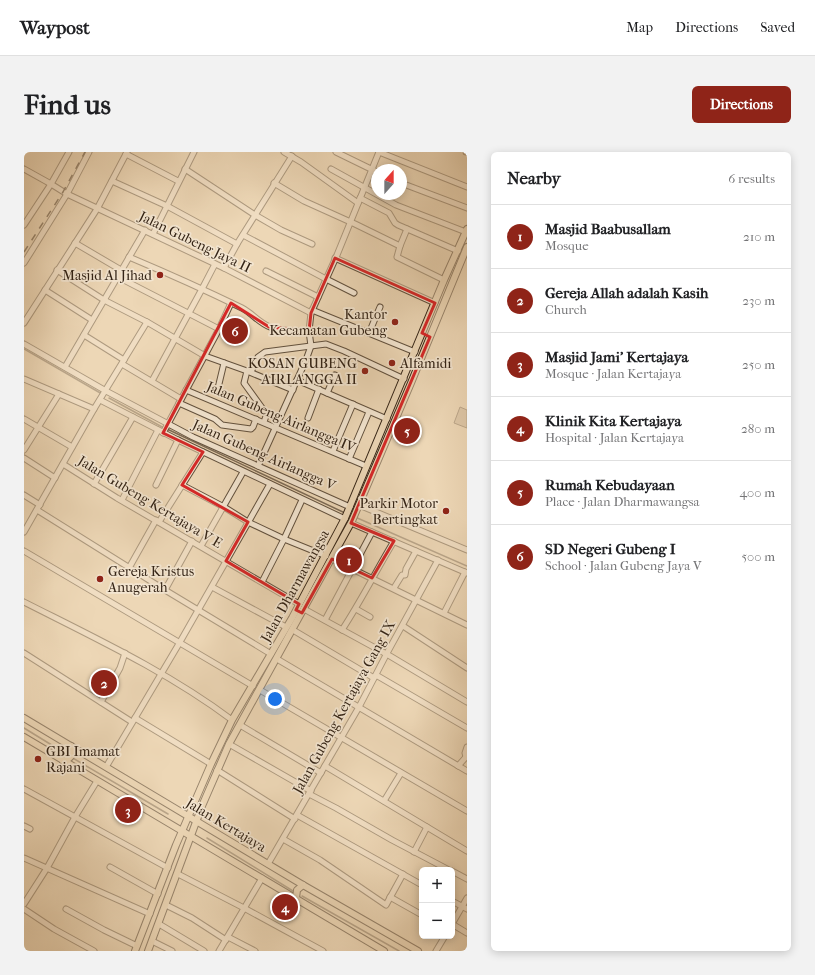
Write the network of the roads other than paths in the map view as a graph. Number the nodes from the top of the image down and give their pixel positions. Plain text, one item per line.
1 (70, 152) edge
2 (89, 152) edge
3 (194, 152) edge
4 (284, 152) edge
5 (336, 152) edge
6 (379, 152) edge
7 (126, 153) edge
8 (292, 156) junction
9 (374, 164) edge
10 (24, 169) edge
11 (185, 169) junction
12 (331, 169) dead end
13 (371, 170) edge
14 (371, 172) edge
15 (112, 181) junction
16 (178, 181) junction
17 (274, 183) junction
18 (51, 184) junction
19 (407, 185) edge
20 (364, 187) junction
21 (467, 187) edge
22 (67, 194) junction
23 (359, 200) junction
24 (167, 206) junction
25 (467, 208) edge
26 (97, 209) junction
27 (255, 215) junction
28 (349, 222) junction
29 (24, 225) edge
30 (407, 229) junction
31 (145, 230) junction
32 (466, 231) edge
33 (153, 234) junction
34 (243, 235) junction
35 (75, 243) junction
36 (238, 244) junction
37 (312, 244) dead end
38 (400, 246) junction
39 (464, 249) edge
40 (129, 257) junction
41 (335, 258) junction
42 (24, 263) edge
43 (215, 264) junction
44 (224, 268) junction
45 (58, 270) junction
46 (121, 270) junction
47 (266, 271) dead end
48 (118, 277) junction
49 (326, 279) junction
50 (444, 280) junction
51 (202, 289) junction
52 (45, 290) junction
53 (354, 293) dead end
54 (318, 297) junction
55 (104, 300) junction
56 (231, 303) junction
57 (435, 304) junction
58 (380, 307) dead end
59 (311, 312) junction
60 (189, 314) junction
61 (92, 320) junction
62 (24, 322) edge
63 (147, 322) junction
64 (219, 330) junction
65 (309, 331) junction
66 (369, 333) junction
67 (422, 333) junction
68 (84, 335) junction
69 (430, 337) junction
70 (175, 338) junction
71 (24, 344) edge
72 (310, 346) junction
73 (414, 352) junction
74 (205, 356) junction
75 (123, 362) junction
76 (224, 363) junction
77 (65, 367) junction
78 (249, 372) junction
79 (335, 375) dead end
80 (24, 379) edge
81 (404, 379) junction
82 (297, 380) junction
83 (152, 381) junction
84 (218, 388) dead end
85 (319, 389) junction
86 (186, 390) junction
87 (293, 390) junction
88 (106, 391) junction
89 (327, 393) junction
90 (59, 394) junction
91 (100, 400) junction
92 (180, 401) junction
93 (353, 404) junction
94 (94, 409) junction
95 (369, 412) junction
96 (133, 417) junction
97 (308, 418) dead end
98 (24, 419) edge
99 (256, 419) junction
100 (386, 419) junction
101 (264, 422) junction
102 (38, 428) junction
103 (276, 428) junction
104 (164, 429) junction
105 (178, 440) junction
106 (72, 447) junction
107 (24, 450) edge
108 (203, 452) junction
109 (332, 452) junction
110 (24, 458) edge
111 (349, 459) junction
112 (63, 464) junction
113 (258, 466) junction
114 (366, 466) junction
115 (243, 472) junction
116 (55, 478) junction
117 (94, 484) junction
118 (270, 484) junction
119 (156, 485) dead end
120 (182, 485) junction
121 (24, 495) edge
122 (122, 500) junction
123 (302, 500) junction
124 (359, 505) junction
125 (224, 506) junction
126 (38, 508) junction
127 (350, 508) junction
128 (345, 518) junction
129 (158, 521) junction
130 (248, 522) junction
131 (351, 522) junction
132 (24, 532) edge
133 (372, 532) junction
134 (284, 539) junction
135 (192, 541) junction
136 (394, 541) junction
137 (201, 546) junction
138 (467, 550) edge
139 (24, 551) edge
140 (416, 551) junction
141 (329, 557) junction
142 (438, 560) junction
143 (226, 561) junction
144 (129, 568) junction
145 (353, 569) junction
146 (466, 573) edge
147 (372, 578) junction
148 (262, 582) junction
149 (212, 587) junction
150 (394, 588) junction
151 (165, 590) junction
152 (417, 599) junction
153 (24, 602) edge
154 (300, 609) junction
155 (356, 609) junction
156 (198, 611) junction
157 (444, 613) junction
158 (370, 617) dead end
159 (295, 619) junction
160 (325, 620) junction
161 (467, 625) edge
162 (403, 626) junction
163 (286, 627) junction
164 (293, 630) junction
165 (342, 630) junction
166 (180, 642) junction
167 (24, 652) edge
168 (125, 653) junction
169 (271, 654) junction
170 (386, 655) junction
171 (277, 659) junction
172 (467, 668) edge
173 (162, 673) junction
174 (375, 676) junction
175 (252, 686) junction
176 (260, 690) junction
177 (101, 702) junction
178 (467, 702) edge
179 (359, 707) junction
180 (24, 718) edge
181 (133, 720) junction
182 (232, 720) junction
183 (240, 725) junction
184 (467, 728) edge
185 (24, 737) edge
186 (341, 738) junction
187 (229, 744) junction
188 (467, 747) edge
189 (72, 749) junction
190 (466, 757) edge
191 (65, 760) junction
192 (211, 764) junction
193 (325, 766) junction
194 (458, 766) junction
195 (106, 767) junction
196 (217, 770) junction
197 (467, 770) edge
198 (321, 773) junction
199 (401, 773) junction
200 (97, 781) junction
201 (24, 789) edge
202 (310, 792) junction
203 (384, 801) junction
204 (467, 811) edge
205 (189, 816) junction
206 (75, 817) junction
207 (296, 817) junction
208 (197, 821) junction
209 (24, 826) edge
210 (428, 827) junction
211 (30, 829) dead end
212 (182, 831) junction
213 (191, 836) junction
214 (283, 839) junction
215 (467, 851) edge
216 (414, 852) junction
217 (24, 858) edge
218 (268, 864) junction
219 (110, 867) dead end
220 (443, 867) edge
221 (47, 868) junction
222 (168, 868) junction
223 (455, 873) edge
224 (178, 874) junction
225 (403, 874) junction
226 (262, 878) junction
227 (467, 879) edge
228 (419, 882) edge
229 (303, 885) junction
230 (158, 894) junction
231 (390, 897) junction
232 (296, 898) junction
233 (467, 898) edge
234 (455, 903) edge
235 (24, 904) edge
236 (166, 905) junction
237 (244, 908) junction
238 (464, 908) edge
239 (24, 909) edge
240 (66, 909) dead end
241 (419, 913) edge
242 (150, 914) junction
243 (455, 920) edge
244 (159, 924) junction
245 (455, 926) edge
246 (467, 933) edge
247 (227, 938) junction
248 (443, 939) edge
249 (152, 941) junction
250 (136, 948) edge
251 (94, 951) edge
252 (148, 951) edge
253 (172, 951) edge
254 (204, 951) edge
255 (219, 951) edge
256 (255, 951) edge
257 (323, 951) edge
258 (384, 951) edge
259 (418, 951) edge
260 (436, 951) edge

1 - 18 street
2 - 22 street
3 - 11 street
4 - 8 street
5 - 13 street
6 - 9 street
6 - 21 street
7 - 15 street
7 - 16 street
8 - 17 street
8 - 23 street
10 - 18 street, Jalan Gubeng Jaya II
11 - 16 street
11 - 27 street
12 - 20 street
14 - 20 street
15 - 24 street
15 - 26 street
16 - 24 street
17 - 27 street
17 - 28 street
18 - 22 street, Jalan Gubeng Jaya II
18 - 29 street
19 - 25 street
20 - 23 street
20 - 32 street
22 - 26 street, Jalan Gubeng Jaya II
22 - 42 street
23 - 28 street
23 - 30 street
24 - 33 street
24 - 36 street
26 - 31 street, Jalan Gubeng Jaya II
26 - 35 street
27 - 34 street
27 - 37 street
28 - 38 street
28 - 41 street
30 - 38 street
30 - 39 street
31 - 33 street, Jalan Gubeng Jaya II
31 - 40 street
32 - 39 main road, Jalan Dharmawangsa
33 - 43 street, Jalan Gubeng Jaya II
34 - 36 street
34 - 49 street
35 - 45 street
35 - 46 street
36 - 44 street
38 - 50 street
39 - 50 main road, Jalan Dharmawangsa
39 - 69 main road, Jalan Dharmawangsa
40 - 46 street
40 - 51 street
41 - 49 street
41 - 57 street
43 - 44 street, Jalan Gubeng Jaya II
43 - 51 street
44 - 59 street, Jalan Gubeng Jaya II
45 - 52 street
45 - 55 street
46 - 48 street
47 - 54 street
48 - 55 street
48 - 60 street
49 - 53 street
49 - 54 street
50 - 57 main road, Jalan Dharmawangsa
51 - 56 street
51 - 60 street
52 - 61 street
52 - 62 street
54 - 59 street
55 - 61 street
55 - 63 street
56 - 64 street
56 - 65 street
57 - 67 main road, Jalan Dharmawangsa
58 - 66 street
59 - 65 street
59 - 66 street, Jalan Gubeng Jaya II
60 - 64 street
60 - 70 street
61 - 68 street
63 - 70 street
63 - 75 street
64 - 74 street
65 - 72 street
66 - 73 street, Jalan Gubeng Jaya II
67 - 69 main road
67 - 73 main road, Jalan Dharmawangsa
68 - 75 street
68 - 77 street
69 - 124 main road, Jalan Dharmawangsa
70 - 74 street
70 - 83 street
71 - 77 street
72 - 78 street
72 - 81 street
72 - 82 street
73 - 81 main road, Jalan Dharmawangsa
74 - 76 street
74 - 86 street
75 - 83 street
75 - 88 street
76 - 78 street
76 - 84 street
77 - 88 street
78 - 87 street
78 - 101 street
79 - 89 street
80 - 90 street
81 - 100 main road, Jalan Dharmawangsa
82 - 85 street
82 - 87 street
83 - 92 street
85 - 89 street
85 - 97 street
86 - 92 street
86 - 99 street, Jalan Gubeng Airlangga IV
87 - 103 street
88 - 91 street
88 - 104 street
89 - 93 street
90 - 94 street
90 - 102 street
91 - 94 street
91 - 96 street
92 - 99 street
92 - 104 street
93 - 95 street
93 - 109 street
94 - 106 street
95 - 100 street
95 - 111 street
96 - 104 street
96 - 117 street
98 - 102 street
99 - 101 street, Jalan Gubeng Airlangga IV
100 - 114 main road, Jalan Dharmawangsa
101 - 103 street, Jalan Gubeng Airlangga IV
102 - 106 street
102 - 107 street
103 - 109 street, Jalan Gubeng Airlangga IV
103 - 113 street
104 - 105 street
104 - 113 street, Jalan Gubeng Airlangga V
104 - 122 street
105 - 108 street
105 - 119 street
106 - 112 street
108 - 115 street
108 - 120 street
109 - 111 street, Jalan Gubeng Airlangga IV
110 - 116 street
111 - 114 street, Jalan Gubeng Airlangga IV
112 - 116 street
112 - 117 street, Jalan Gubeng Kertajaya V E
113 - 127 street, Jalan Gubeng Airlangga V
114 - 127 main road, Jalan Dharmawangsa
115 - 118 street
115 - 125 street
116 - 126 street
117 - 122 street, Jalan Gubeng Kertajaya V E
118 - 123 street
118 - 130 street
120 - 125 street
120 - 129 street
121 - 126 street
122 - 129 street, Jalan Gubeng Kertajaya V E
123 - 128 street
123 - 134 street
124 - 131 main road, Jalan Dharmawangsa
124 - 138 street
125 - 130 street
125 - 137 street
126 - 132 street
126 - 144 street
127 - 128 main road, Jalan Dharmawangsa
128 - 141 main road, Jalan Dharmawangsa
129 - 135 street, Jalan Gubeng Kertajaya V E
129 - 144 street
130 - 134 street
130 - 143 street
131 - 133 street
131 - 141 main road, Jalan Dharmawangsa
133 - 136 street
133 - 145 street
134 - 141 street
134 - 148 street
135 - 137 street, Jalan Gubeng Kertajaya V E
135 - 151 street
136 - 140 street
136 - 147 street
137 - 143 street, Jalan Gubeng Kertajaya V E
139 - 166 street
140 - 142 street
140 - 150 street
141 - 145 street
141 - 154 main road, Jalan Dharmawangsa
142 - 146 street
142 - 152 street, Jalan Gubeng Kertajaya Gang IX
143 - 148 street, Jalan Gubeng Kertajaya V E
143 - 149 street
144 - 151 street
145 - 147 street
145 - 160 street
146 - 157 street
147 - 150 street
147 - 155 street
148 - 154 street, Jalan Gubeng Kertajaya V E
149 - 156 street
149 - 163 street
150 - 152 street
151 - 156 street
152 - 157 street
152 - 162 street, Jalan Gubeng Kertajaya Gang IX
153 - 168 street
154 - 159 main road, Jalan Dharmawangsa
154 - 160 street, Jalan Gubeng Kertajaya V E
155 - 158 street
155 - 165 street
156 - 166 street
156 - 169 street
157 - 161 street
159 - 163 main road, Jalan Dharmawangsa
159 - 164 main road, Jalan Dharmawangsa
160 - 165 street, Jalan Gubeng Kertajaya V E
162 - 170 street, Jalan Gubeng Kertajaya Gang IX
162 - 172 street
163 - 169 main road, Jalan Dharmawangsa
164 - 171 main road, Jalan Dharmawangsa
164 - 174 street
165 - 170 street, Jalan Gubeng Kertajaya V E
166 - 173 street
166 - 175 street
167 - 177 street
168 - 173 street
168 - 177 street
169 - 175 main road, Jalan Dharmawangsa
170 - 174 street, Jalan Gubeng Kertajaya Gang IX
170 - 178 street, Jalan Gubeng Kertajaya V E
171 - 176 main road, Jalan Dharmawangsa
171 - 179 street
173 - 181 street
173 - 182 street
174 - 179 street, Jalan Gubeng Kertajaya Gang IX
174 - 184 street
175 - 182 main road, Jalan Dharmawangsa
176 - 183 main road, Jalan Dharmawangsa
176 - 186 street
177 - 181 street
179 - 186 street, Jalan Gubeng Kertajaya Gang IX
179 - 194 street
180 - 189 main road, Jalan Kertajaya
181 - 192 street
181 - 195 street
182 - 192 main road, Jalan Dharmawangsa
183 - 187 main road, Jalan Dharmawangsa
183 - 198 street
185 - 191 main road, Jalan Kertajaya
186 - 193 street, Jalan Gubeng Kertajaya Gang IX
186 - 199 street
187 - 196 main road, Jalan Dharmawangsa
187 - 202 street
188 - 190 street
189 - 191 main road
189 - 195 main road, Jalan Kertajaya
190 - 194 street
191 - 200 main road, Jalan Kertajaya
192 - 205 main road, Jalan Dharmawangsa
193 - 198 street, Jalan Gubeng Kertajaya Gang IX
193 - 203 street
194 - 197 street
195 - 205 main road, Jalan Kertajaya
196 - 207 street
196 - 208 main road, Jalan Dharmawangsa
198 - 202 street, Jalan Gubeng Kertajaya Gang IX
199 - 203 street
199 - 204 street
200 - 206 street
200 - 212 main road, Jalan Kertajaya
201 - 206 street
202 - 207 street, Jalan Gubeng Kertajaya Gang IX
202 - 216 street
203 - 210 street
205 - 208 main road, Jalan Kertajaya
205 - 212 main road, Jalan Dharmawangsa
206 - 221 street
206 - 222 street
207 - 214 street, Jalan Gubeng Kertajaya Gang IX
207 - 225 street
208 - 213 main road, Jalan Dharmawangsa
208 - 218 main road, Jalan Kertajaya
209 - 211 street
210 - 215 street
210 - 216 street
212 - 213 main road, Jalan Kertajaya
212 - 222 main road, Jalan Dharmawangsa
213 - 224 main road, Jalan Dharmawangsa
213 - 226 main road, Jalan Kertajaya
214 - 218 street, Jalan Gubeng Kertajaya Gang IX
214 - 231 street
216 - 220 street
217 - 221 street
218 - 229 main road, Jalan Kertajaya
219 - 230 street
221 - 235 street
221 - 242 street
222 - 230 main road, Jalan Dharmawangsa
223 - 227 street
224 - 236 main road, Jalan Dharmawangsa
224 - 237 street
225 - 228 street
225 - 231 street
226 - 232 main road, Jalan Kertajaya
226 - 237 street
229 - 232 main road
229 - 259 main road, Jalan Kertajaya
230 - 242 main road, Jalan Dharmawangsa
231 - 241 street
232 - 258 main road, Jalan Kertajaya
233 - 238 street
234 - 238 street
236 - 244 main road, Jalan Dharmawangsa
236 - 247 street
237 - 247 street
237 - 257 street
238 - 243 street
239 - 251 street
240 - 250 street
242 - 250 main road, Jalan Dharmawangsa
244 - 249 main road, Jalan Dharmawangsa
244 - 254 street
245 - 246 street
247 - 255 street
247 - 256 street
248 - 260 street
249 - 252 main road, Jalan Dharmawangsa
249 - 253 street

